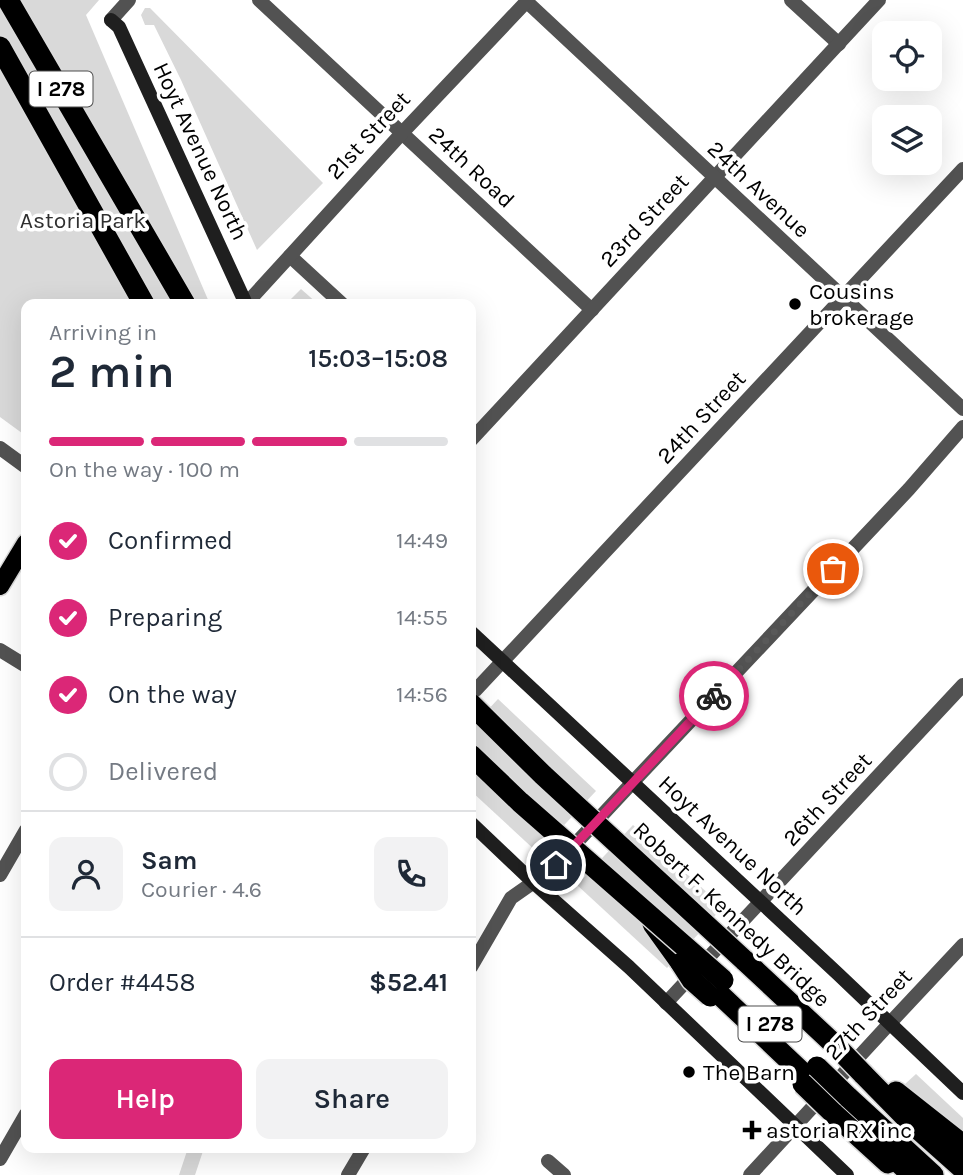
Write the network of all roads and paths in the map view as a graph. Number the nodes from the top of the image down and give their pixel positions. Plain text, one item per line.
1 (8, 0) edge
2 (129, 0) edge
3 (259, 0) edge
4 (791, 0) edge
5 (879, 0) edge
6 (527, 1) edge
7 (111, 20) joint
8 (839, 44) junction
9 (0, 47) edge
10 (402, 133) junction
11 (963, 169) edge
12 (714, 178) junction
13 (290, 256) junction
14 (844, 298) junction
15 (141, 299) edge
16 (182, 299) edge
17 (244, 299) edge
18 (251, 299) edge
19 (337, 299) edge
20 (592, 310) junction
21 (963, 409) edge
22 (963, 427) edge
23 (476, 429) edge
24 (0, 448) edge
25 (21, 463) edge
26 (21, 551) edge
27 (0, 586) edge
28 (476, 637) edge
29 (0, 650) edge
30 (503, 662) junction
31 (21, 663) edge
32 (963, 685) edge
33 (476, 690) edge
34 (476, 709) edge
35 (476, 760) edge
36 (632, 783) junction
37 (476, 828) edge
38 (21, 839) edge
39 (0, 875) edge
40 (533, 882) junction
41 (761, 903) junction
42 (642, 909) junction
43 (963, 945) edge
44 (476, 958) edge
45 (716, 989) junction
46 (666, 1003) junction
47 (890, 1023) junction
48 (865, 1072) junction
49 (963, 1093) edge
50 (840, 1105) junction
51 (21, 1123) edge
52 (795, 1126) junction
53 (963, 1145) edge
54 (361, 1153) edge
55 (0, 1159) edge
56 (548, 1161) dead end
57 (963, 1168) edge
58 (348, 1175) edge
59 (564, 1175) edge
60 (750, 1175) edge
61 (847, 1175) edge
62 (901, 1175) edge
63 (912, 1175) edge
64 (933, 1175) edge

1 - 16 highway, I 278
2 - 7 street
3 - 10 street, 24th Road
4 - 8 street
5 - 8 street, 23rd Street
6 - 10 street, 21st Street
6 - 12 street, 24th Avenue
7 - 17 main road, Hoyt Avenue North
8 - 12 street, 23rd Street
9 - 15 highway, I 278
10 - 13 street, 21st Street
10 - 20 street, 24th Road
11 - 14 street, 24th Street
12 - 14 street, 24th Avenue
12 - 20 street, 23rd Street
13 - 18 street, 21st Street
13 - 19 street
14 - 21 street, 24th Avenue
14 - 30 street, 24th Street
20 - 23 street, 23rd Street
22 - 36 street
24 - 25 street
26 - 27 main road
28 - 30 main road, Hoyt Avenue North
29 - 31 street
30 - 33 street, 24th Street
30 - 36 main road, Hoyt Avenue North
32 - 41 street, 26th Street
34 - 48 highway, Robert F. Kennedy Bridge / I 278, bridge
35 - 42 highway, I 278, bridge
36 - 40 street
36 - 41 main road, Hoyt Avenue North
37 - 40 main road
38 - 39 street
40 - 44 street
40 - 46 main road
41 - 46 street, 26th Street
41 - 47 main road, Hoyt Avenue North
42 - 45 highway, I 278, bridge
42 - 45 highway, bridge
43 - 47 street, 27th Street
45 - 50 highway, I 278, bridge
46 - 52 main road
47 - 49 main road, Hoyt Avenue North
47 - 52 street, 27th Street
48 - 53 highway
48 - 57 highway
50 - 62 highway
50 - 63 highway
50 - 64 highway, I 278
51 - 55 street
52 - 60 street, 27th Street
52 - 61 main road
54 - 58 street
56 - 59 street

